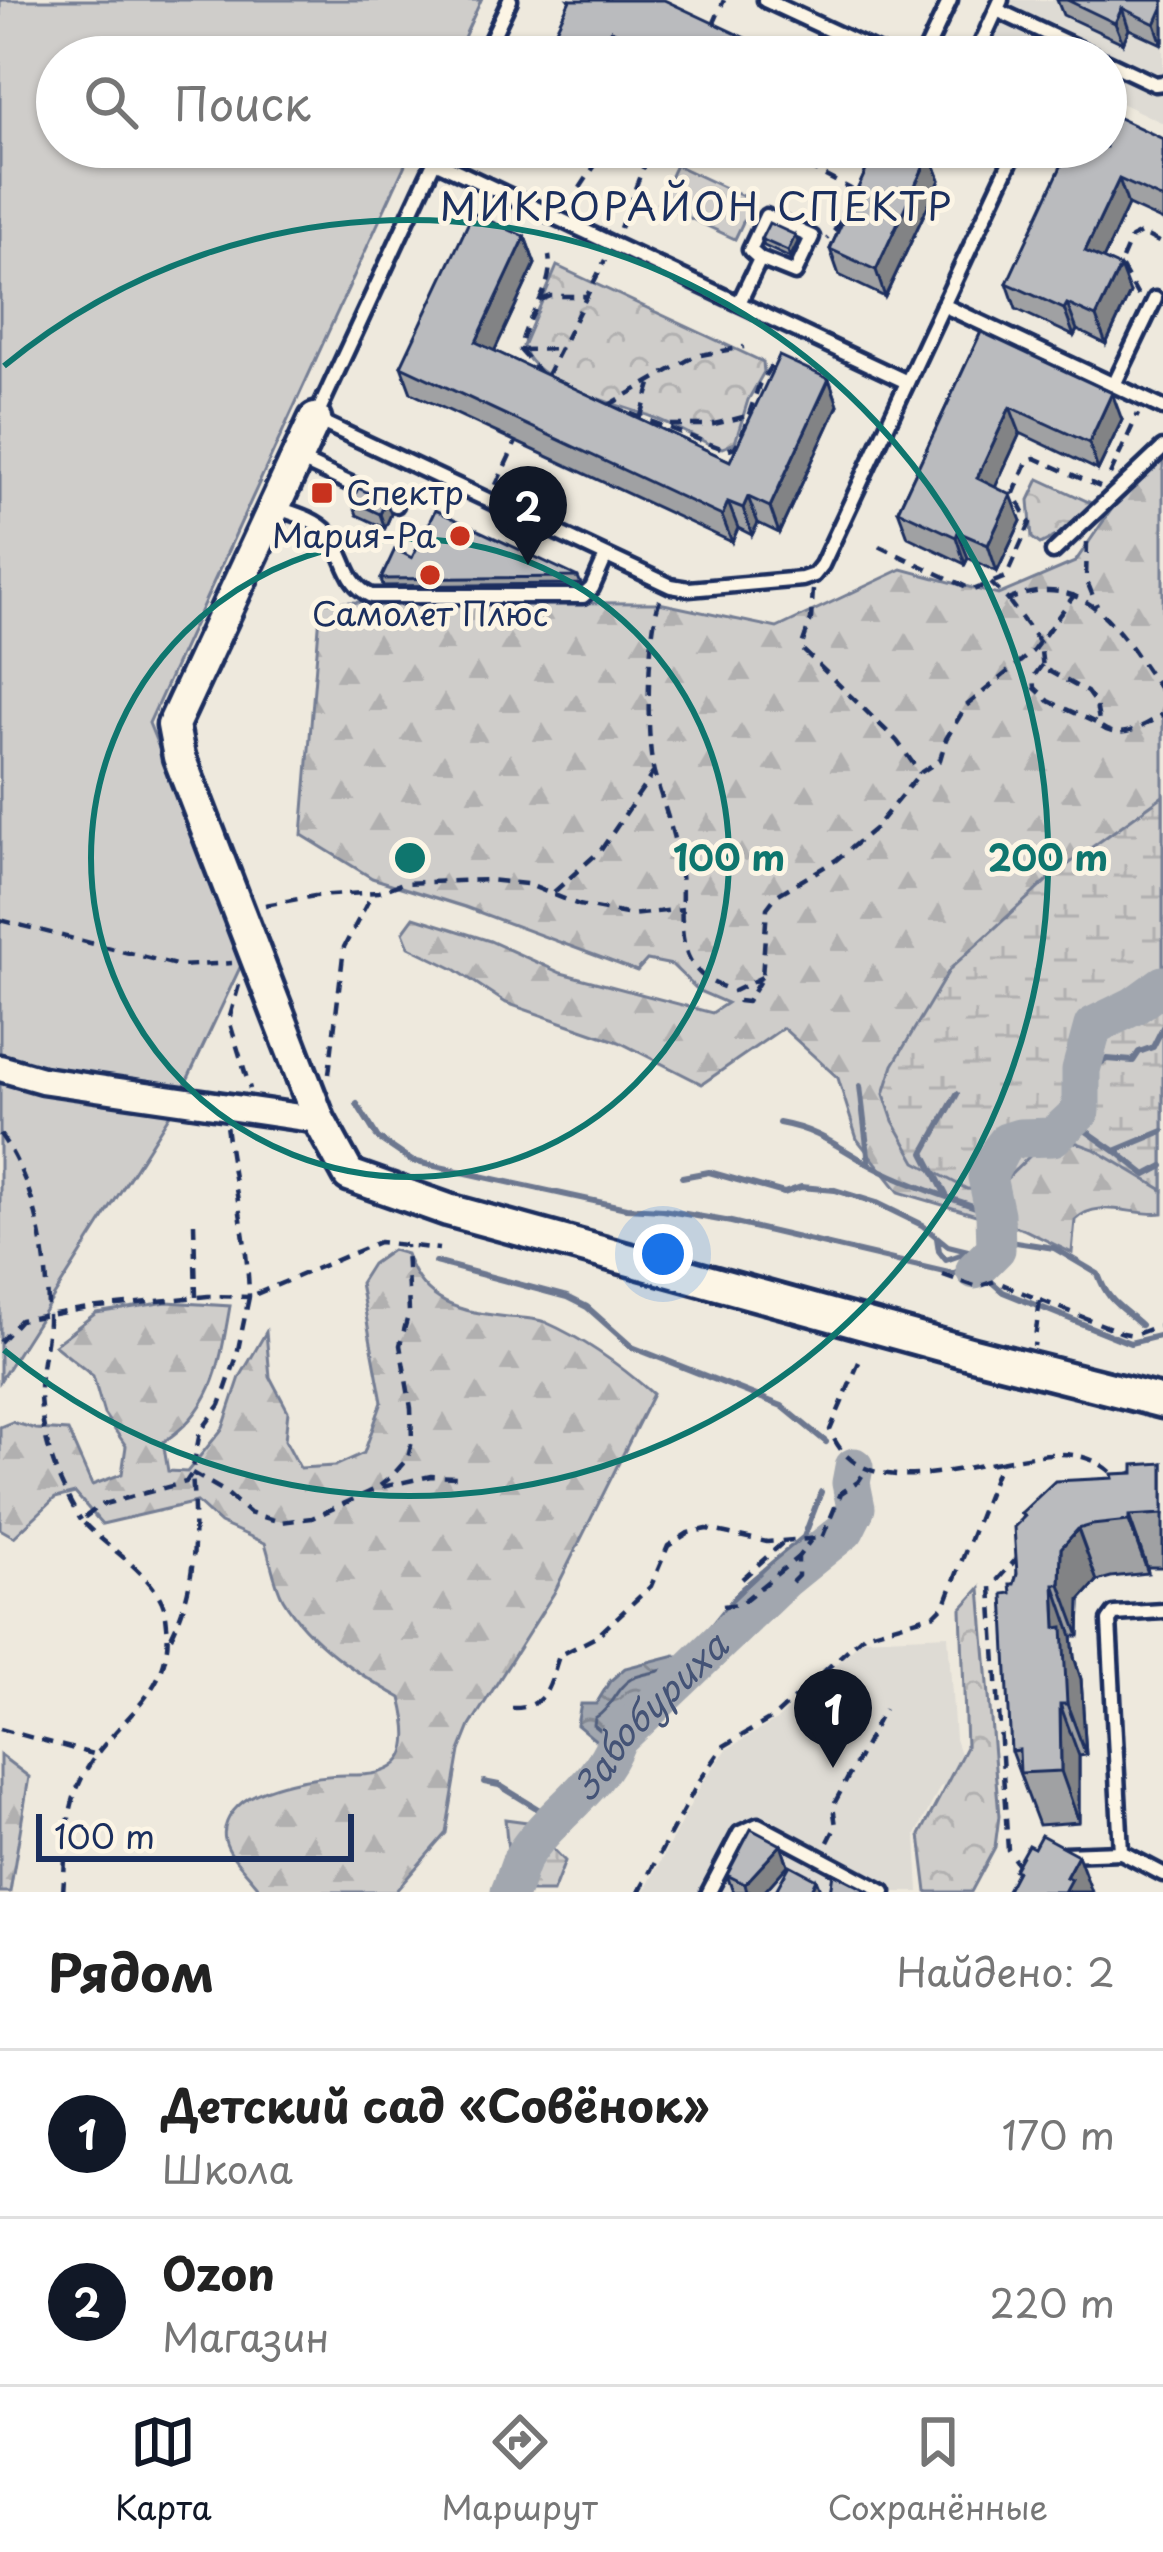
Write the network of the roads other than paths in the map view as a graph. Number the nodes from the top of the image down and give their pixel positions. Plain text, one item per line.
1 (510, 0) edge
2 (765, 0) edge
3 (950, 0) edge
4 (999, 5) edge
5 (493, 36) edge
6 (843, 36) edge
7 (933, 36) edge
8 (985, 36) edge
9 (1057, 36) edge
10 (1127, 71) edge
11 (1163, 83) edge
12 (432, 168) edge
13 (465, 168) edge
14 (1006, 168) edge
15 (760, 259) junction
16 (1155, 298) dead end
17 (740, 303) junction
18 (943, 305) junction
19 (908, 382) junction
20 (1114, 386) junction
21 (1163, 408) edge
22 (315, 419) junction
23 (1163, 448) edge
24 (296, 459) junction
25 (395, 505) dead end
26 (274, 507) junction
27 (1053, 552) dead end
28 (606, 556) junction
29 (0, 1068) edge
30 (319, 1120) junction
31 (1163, 1402) edge
32 (1163, 1611) edge
33 (1120, 1852) junction
34 (1056, 1855) edge
35 (1163, 1874) edge
36 (709, 1892) edge
37 (884, 1892) edge

1 - 5 lane
2 - 6 lane
3 - 7 lane
4 - 8 lane
4 - 9 lane
10 - 11 lane
12 - 22 lane
13 - 17 lane
14 - 18 lane
15 - 15 lane
15 - 17 lane
16 - 20 lane
17 - 19 lane
18 - 19 lane
18 - 20 lane
19 - 28 lane
20 - 21 lane
22 - 24 street
22 - 28 lane
23 - 27 lane
24 - 25 lane
24 - 26 street
26 - 28 lane
26 - 30 street
29 - 30 street
30 - 31 street
32 - 33 lane
33 - 34 lane
33 - 35 lane
36 - 37 lane

